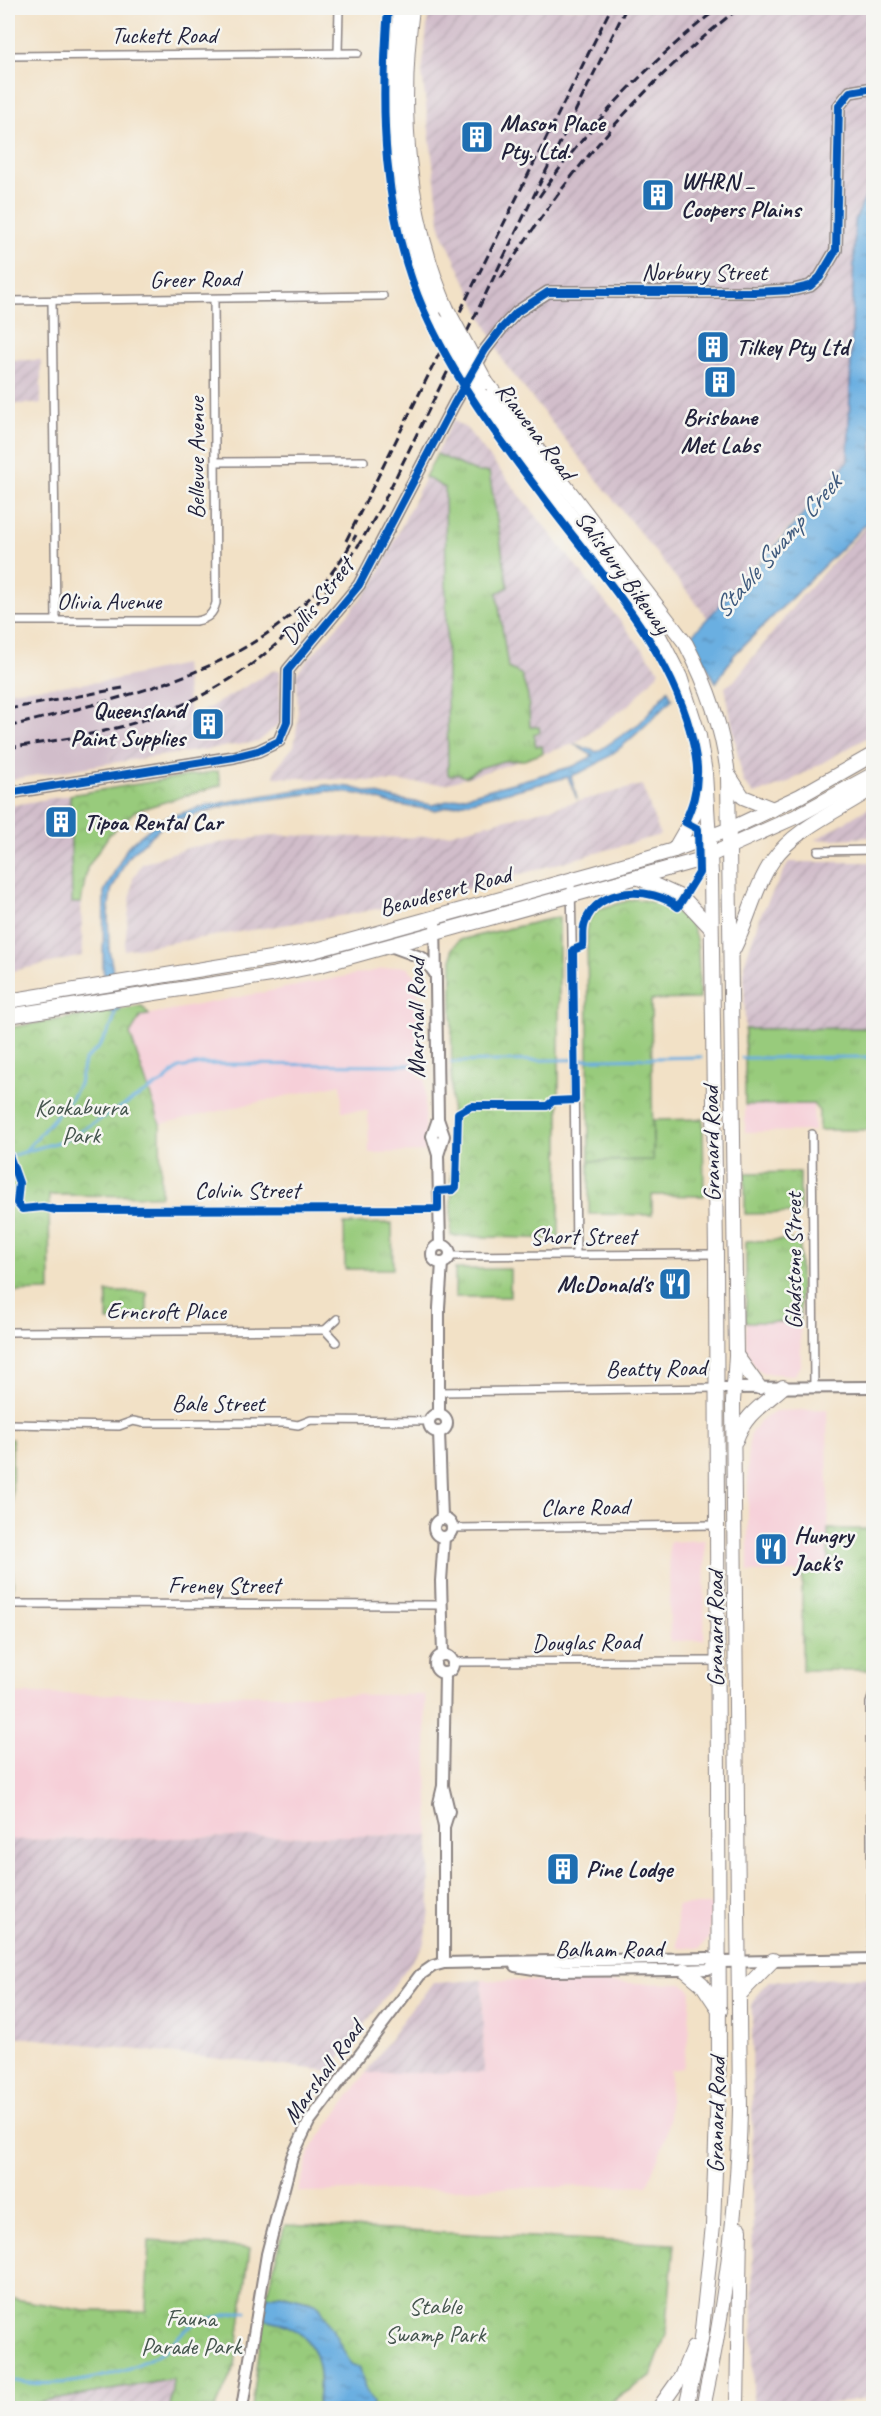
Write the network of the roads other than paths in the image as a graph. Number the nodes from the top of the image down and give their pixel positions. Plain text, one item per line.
1 (339, 8) edge
2 (401, 8) edge
3 (412, 8) edge
4 (338, 53) junction
5 (358, 53) dead end
6 (8, 56) edge
7 (873, 88) edge
8 (383, 296) dead end
9 (214, 298) junction
10 (52, 300) junction
11 (8, 301) edge
12 (483, 388) junction
13 (454, 404) joint
14 (364, 461) dead end
15 (216, 462) junction
16 (210, 616) joint
17 (8, 621) edge
18 (56, 621) junction
19 (873, 754) edge
20 (873, 774) edge
21 (728, 776) junction
22 (873, 787) edge
23 (8, 793) edge
24 (706, 795) junction
25 (773, 809) junction
26 (730, 829) junction
27 (708, 838) junction
28 (730, 848) junction
29 (675, 850) junction
30 (873, 850) edge
31 (818, 851) dead end
32 (710, 856) junction
33 (639, 878) junction
34 (571, 880) junction
35 (571, 897) junction
36 (435, 917) junction
37 (711, 928) junction
38 (436, 933) junction
39 (389, 945) junction
40 (732, 954) junction
41 (436, 975) junction
42 (8, 1001) edge
43 (8, 1016) edge
44 (574, 1053) dead end
45 (574, 1068) dead end
46 (812, 1134) dead end
47 (438, 1209) junction
48 (56, 1210) dead end
49 (440, 1245) junction
50 (717, 1254) junction
51 (576, 1255) junction
52 (446, 1260) junction
53 (337, 1318) dead end
54 (325, 1330) junction
55 (8, 1332) edge
56 (336, 1341) dead end
57 (736, 1355) junction
58 (783, 1387) junction
59 (873, 1387) edge
60 (717, 1388) junction
61 (734, 1388) junction
62 (759, 1388) junction
63 (814, 1388) junction
64 (439, 1392) junction
65 (439, 1413) junction
66 (429, 1421) junction
67 (8, 1424) edge
68 (439, 1432) junction
69 (736, 1442) junction
70 (442, 1518) junction
71 (718, 1525) junction
72 (453, 1528) junction
73 (444, 1537) junction
74 (8, 1604) edge
75 (441, 1605) junction
76 (443, 1654) junction
77 (719, 1660) junction
78 (453, 1662) junction
79 (445, 1672) junction
80 (873, 1691) edge
81 (873, 1959) edge
82 (739, 1960) junction
83 (773, 1960) junction
84 (497, 1962) junction
85 (720, 1962) junction
86 (444, 1964) junction
87 (685, 1970) junction
88 (740, 1994) junction
89 (720, 2011) junction
90 (739, 2158) junction
91 (739, 2288) junction
92 (706, 2294) junction
93 (242, 2404) edge
94 (232, 2409) edge
95 (659, 2409) edge
96 (686, 2409) edge
97 (703, 2409) edge
98 (737, 2409) edge
99 (742, 2409) edge

1 - 4 street
2 - 12 highway, Riawena Road, bridge
3 - 12 highway, Riawena Road, bridge
4 - 5 street, Tuckett Road
4 - 6 street, Tuckett Road
7 - 13 street, Norbury Street
8 - 9 street, Greer Road
9 - 10 street, Greer Road
9 - 15 street, Bellevue Avenue
10 - 11 street, Greer Road
10 - 18 street
12 - 21 highway, Riawena Road
12 - 24 highway, Riawena Road
13 - 23 street, Dollis Street
14 - 15 street
15 - 16 street, Bellevue Avenue
16 - 18 street, Olivia Avenue
17 - 18 street, Olivia Avenue
19 - 25 highway, Beaudesert Road
20 - 28 highway, Beaudesert Road
21 - 25 highway
21 - 26 highway, Riawena Road
22 - 40 highway
24 - 27 highway, Riawena Road
24 - 29 highway
25 - 26 highway, Beaudesert Road
26 - 27 highway, Beaudesert Road
26 - 28 highway, Riawena Road
27 - 29 highway, Beaudesert Road
27 - 32 highway, Riawena Road
28 - 32 highway, Beaudesert Road
28 - 40 highway, Granard Road
29 - 34 highway, Beaudesert Road
30 - 31 street
32 - 33 highway, Beaudesert Road
32 - 37 highway, Granard Road
33 - 35 highway, Beaudesert Road
33 - 37 highway
34 - 35 street
34 - 36 highway, Beaudesert Road
35 - 38 highway, Beaudesert Road
35 - 44 street
36 - 38 street, Marshall Road
36 - 42 highway, Beaudesert Road
37 - 50 highway, Granard Road
38 - 39 highway, Beaudesert Road
38 - 41 street, Marshall Road
39 - 41 street
39 - 43 highway, Beaudesert Road
40 - 57 highway, Granard Road
41 - 47 street, Marshall Road
45 - 51 street
46 - 63 street, Gladstone Street
47 - 48 street, Colvin Street
47 - 49 street, Marshall Road
49 - 52 street
49 - 52 street
50 - 51 street, Short Street
50 - 60 highway, Granard Road
51 - 52 street, Short Street
52 - 64 street
53 - 54 street
54 - 55 street, Erncroft Place
54 - 56 street
57 - 61 highway, Granard Road
57 - 62 highway
58 - 62 street, Beatty Road
58 - 63 street, Beatty Road
58 - 69 highway
59 - 63 street, Beatty Road
60 - 61 street, Beatty Road
60 - 64 street, Beatty Road
60 - 71 highway, Granard Road
61 - 62 street, Beatty Road
61 - 69 highway, Granard Road
64 - 65 street
65 - 66 street
65 - 68 street
66 - 67 street, Bale Street
66 - 68 street
68 - 70 street
69 - 82 highway, Granard Road
70 - 72 street
70 - 73 street
71 - 72 street, Clare Road
71 - 77 highway, Granard Road
72 - 73 street
73 - 75 street
74 - 75 street, Freney Street
75 - 76 street
76 - 78 street
76 - 79 street
77 - 78 street, Douglas Road
77 - 85 highway, Granard Road
78 - 79 street
79 - 86 street
80 - 81 street
81 - 83 street, Balham Road
82 - 83 street, Balham Road
82 - 85 street, Balham Road
82 - 88 highway, Granard Road
83 - 88 highway
84 - 85 street, Balham Road
84 - 86 street, Balham Road
84 - 87 street, Balham Road
85 - 87 street, Balham Road
85 - 89 highway, Granard Road
86 - 93 street, Marshall Road
87 - 89 highway
88 - 90 highway, Granard Road
89 - 92 highway, Granard Road
90 - 91 highway
90 - 97 highway, Granard Road
91 - 98 highway
91 - 99 highway
92 - 95 highway
92 - 96 highway, Granard Road
93 - 94 street, Marshall Road

